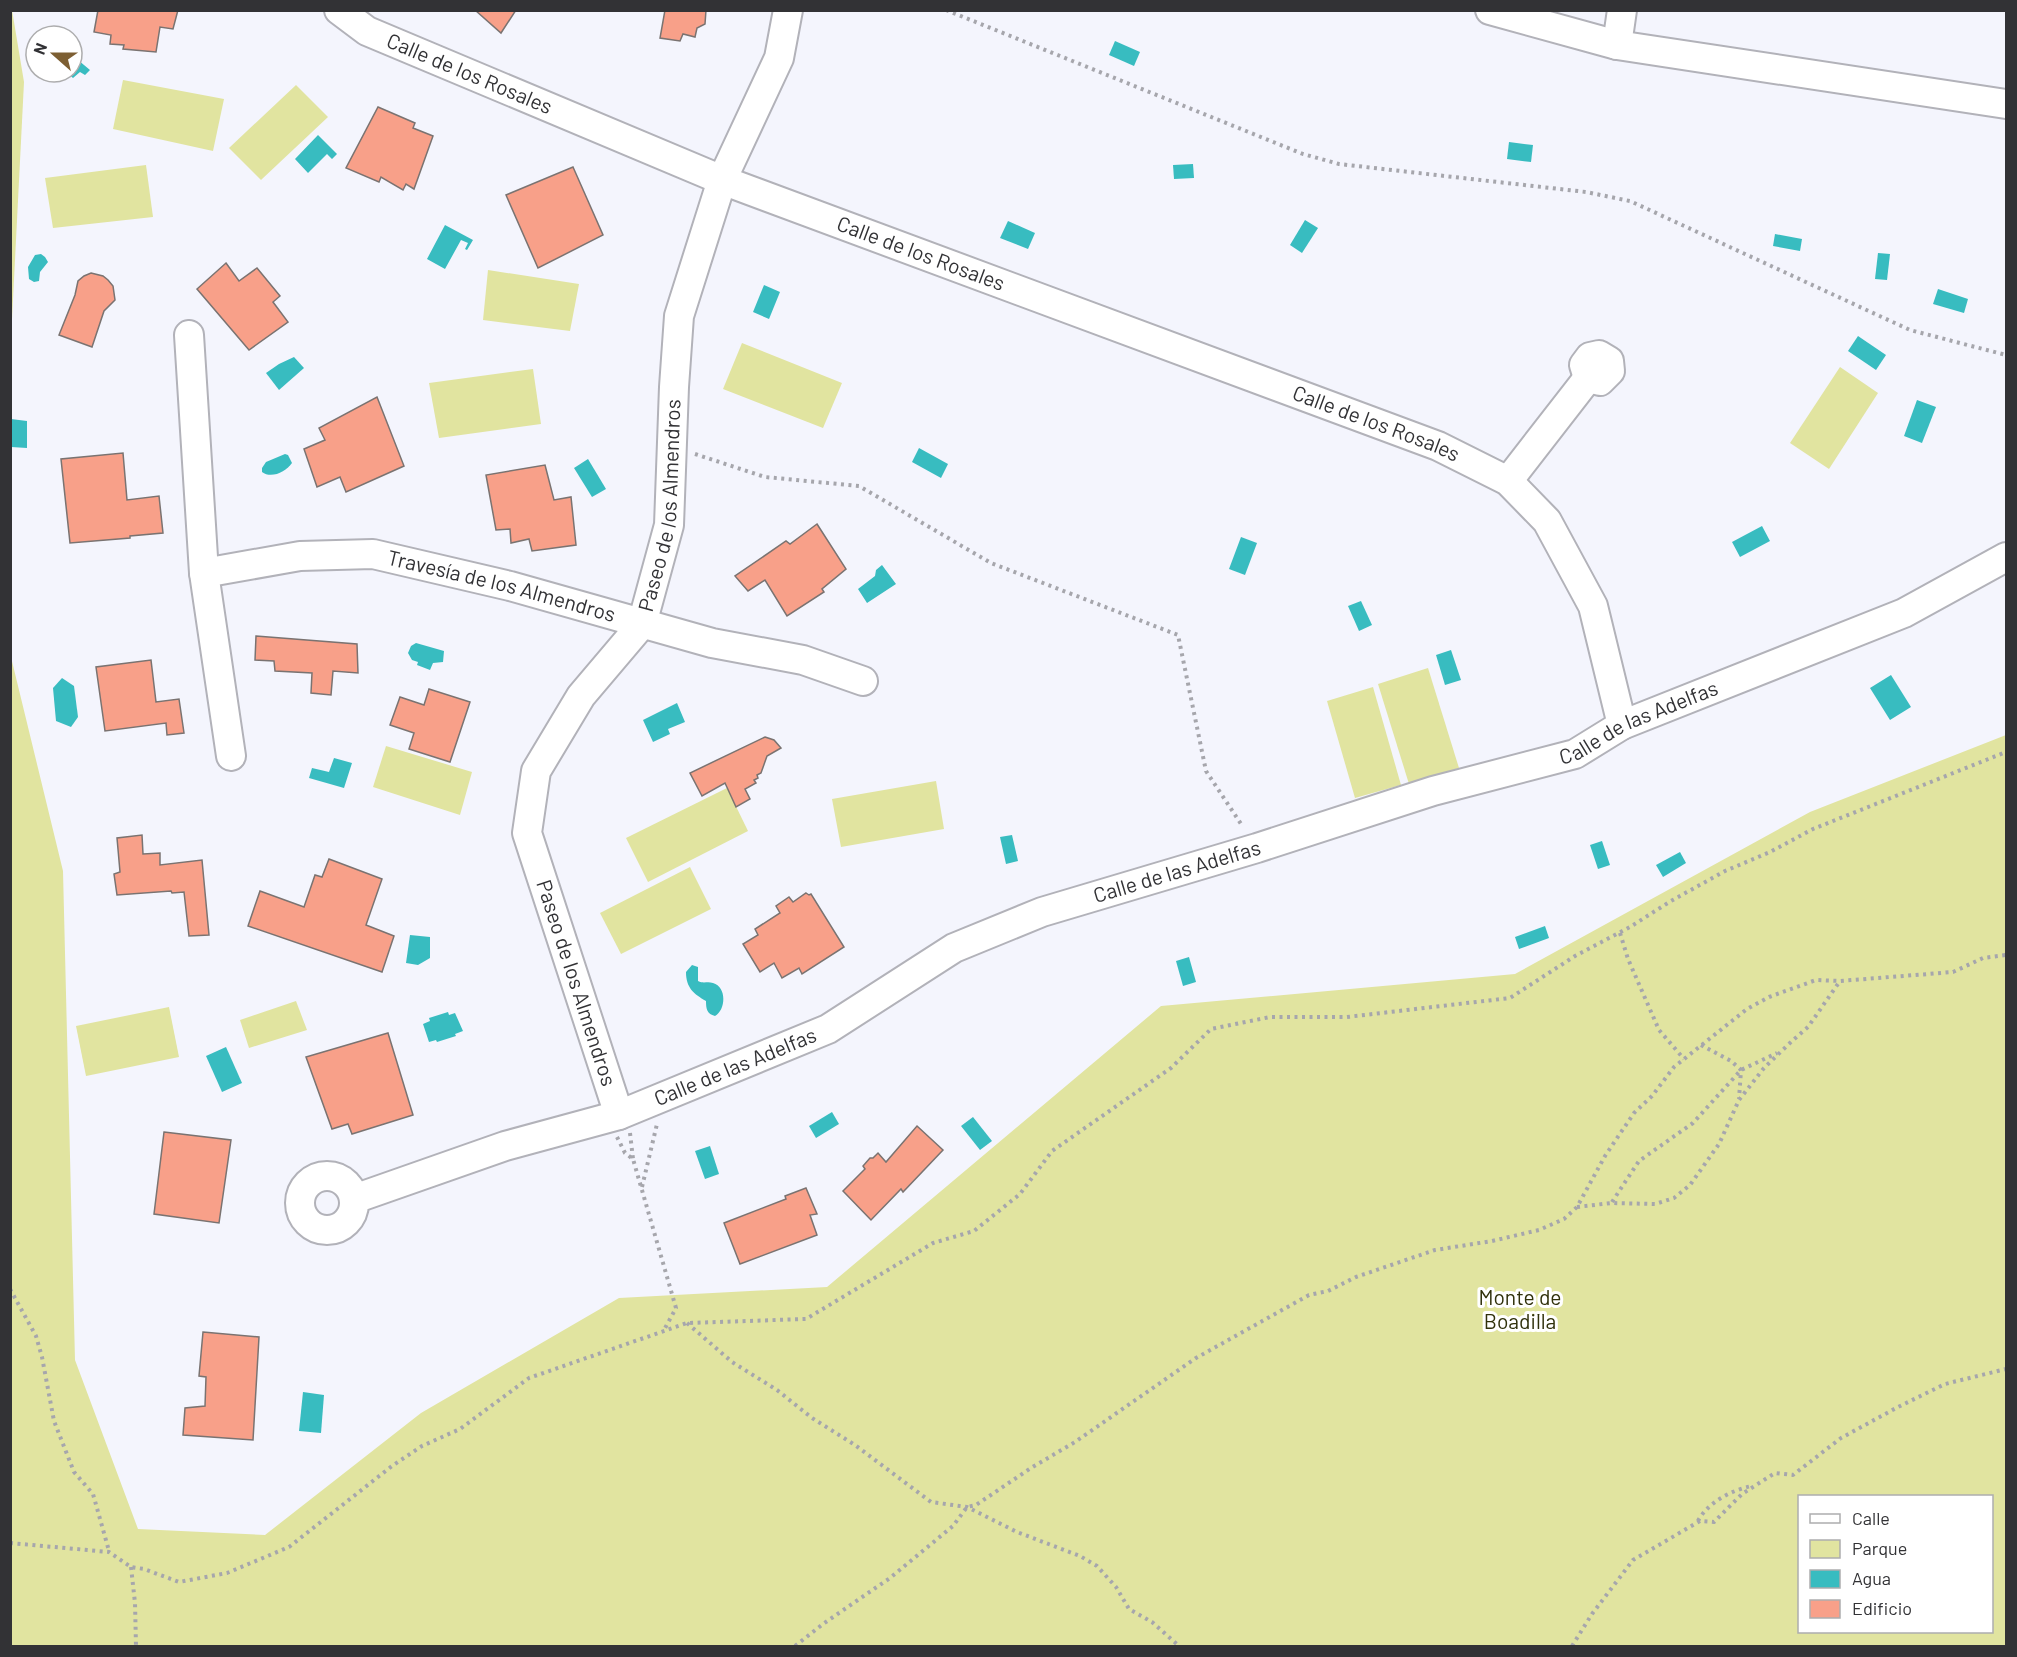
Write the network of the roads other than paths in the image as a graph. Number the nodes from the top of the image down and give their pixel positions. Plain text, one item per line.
1 (339, 10) edge
2 (788, 10) edge
3 (1490, 10) edge
4 (1622, 10) edge
5 (1617, 45) junction
6 (2007, 104) edge
7 (722, 180) junction
8 (189, 335) dead end
9 (1588, 378) dead end
10 (1508, 481) junction
11 (2007, 557) edge
12 (204, 573) junction
13 (642, 624) junction
14 (863, 681) dead end
15 (1622, 725) junction
16 (231, 756) dead end
17 (612, 1117) junction
18 (354, 1199) dead end

1 - 7 street, Calle de los Rosales
2 - 7 street, Paseo de los Almendros
3 - 5 street
4 - 5 street
5 - 6 street
7 - 10 street, Calle de los Rosales
7 - 13 street, Paseo de los Almendros
8 - 12 street
9 - 10 street
10 - 15 street, Calle de los Rosales
11 - 15 street, Calle de las Adelfas
12 - 13 street, Travesía de los Almendros
12 - 16 street
13 - 14 street, Travesía de los Almendros
13 - 17 street, Paseo de los Almendros
15 - 17 street, Calle de las Adelfas
17 - 18 street, Calle de las Adelfas

